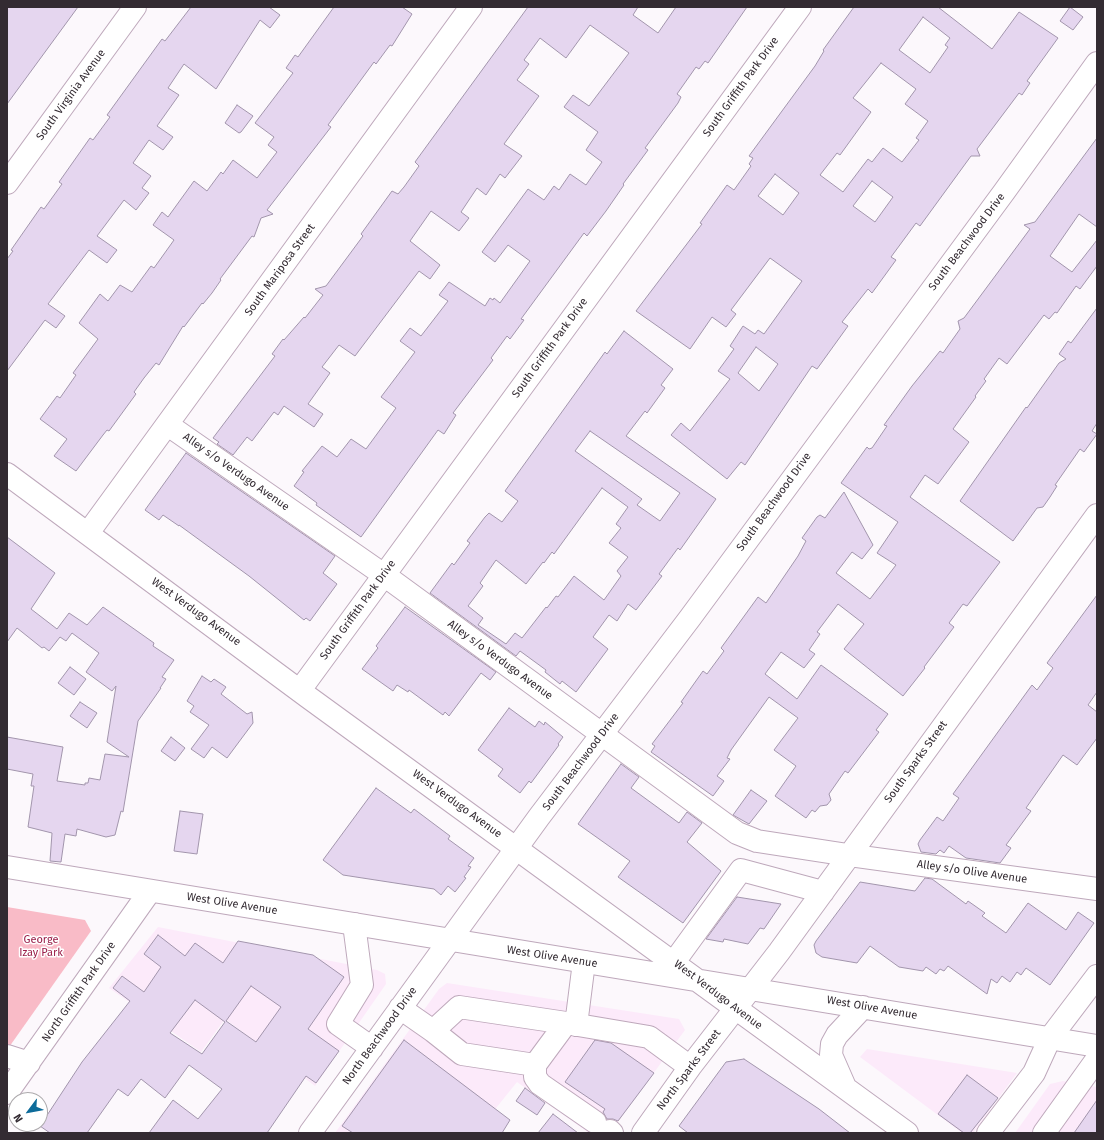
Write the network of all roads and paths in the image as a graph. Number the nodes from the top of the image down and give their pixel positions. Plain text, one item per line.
1 (135, 7) edge
2 (471, 7) edge
3 (800, 7) edge
4 (1097, 64) edge
5 (7, 183) edge
6 (168, 425) junction
7 (7, 474) edge
8 (1097, 515) edge
9 (88, 533) junction
10 (384, 575) junction
11 (300, 690) junction
12 (601, 733) junction
13 (517, 848) junction
14 (848, 855) junction
15 (7, 868) edge
16 (1097, 889) edge
17 (150, 891) junction
18 (823, 892) junction
19 (354, 924) junction
20 (450, 940) junction
21 (584, 962) junction
22 (674, 962) junction
23 (1097, 976) edge
24 (699, 981) junction
25 (751, 989) junction
26 (863, 1007) junction
27 (400, 1008) junction
28 (735, 1008) junction
29 (571, 1024) junction
30 (434, 1031) junction
31 (1050, 1038) junction
32 (1097, 1046) edge
33 (372, 1048) junction
34 (7, 1056) edge
35 (1097, 1059) edge
36 (29, 1063) junction
37 (535, 1065) junction
38 (690, 1067) junction
39 (846, 1088) junction
40 (7, 1093) edge
41 (606, 1129) edge
42 (310, 1133) edge
43 (643, 1133) edge
44 (907, 1133) edge
45 (988, 1133) edge
46 (1044, 1133) edge

1 - 5 street, South Virginia Avenue
2 - 6 street, South Mariposa Street
3 - 10 street, South Griffith Park Drive
4 - 12 street, South Beachwood Drive
6 - 9 street, South Mariposa Street
6 - 10 street, Alley s/o Verdugo Avenue
7 - 9 street, West Verdugo Avenue
8 - 14 street, South Sparks Street
9 - 11 street, West Verdugo Avenue
10 - 11 street, South Griffith Park Drive
10 - 12 street, Alley s/o Verdugo Avenue
11 - 13 street, West Verdugo Avenue
12 - 13 street, South Beachwood Drive
12 - 14 street, Alley s/o Verdugo Avenue
13 - 20 street, South Beachwood Drive
13 - 22 street, West Verdugo Avenue
14 - 16 street, Alley s/o Olive Avenue
14 - 18 street, South Sparks Street
15 - 17 street, West Olive Avenue
17 - 19 street, West Olive Avenue
17 - 36 street, North Griffith Park Drive
18 - 22 street
18 - 25 street, South Sparks Street
19 - 20 street, West Olive Avenue
19 - 33 street
20 - 21 street, West Olive Avenue
20 - 27 street, North Beachwood Drive
21 - 24 street, West Olive Avenue
21 - 29 street
22 - 24 street, West Verdugo Avenue
23 - 31 street
24 - 25 street, West Olive Avenue
24 - 28 street, West Verdugo Avenue
25 - 26 street, West Olive Avenue
25 - 28 street, South Sparks Street
26 - 31 street, West Olive Avenue
26 - 39 street
27 - 30 street
27 - 33 street, North Beachwood Drive
28 - 38 street, North Sparks Street
28 - 39 street, West Verdugo Avenue
29 - 30 street
29 - 37 street
29 - 38 street
30 - 37 street
31 - 32 street, West Olive Avenue
31 - 45 street
33 - 42 street, North Beachwood Drive
34 - 36 street
35 - 46 street
36 - 40 street, North Griffith Park Drive
37 - 41 street
38 - 43 street, North Sparks Street
39 - 44 street, West Verdugo Avenue

